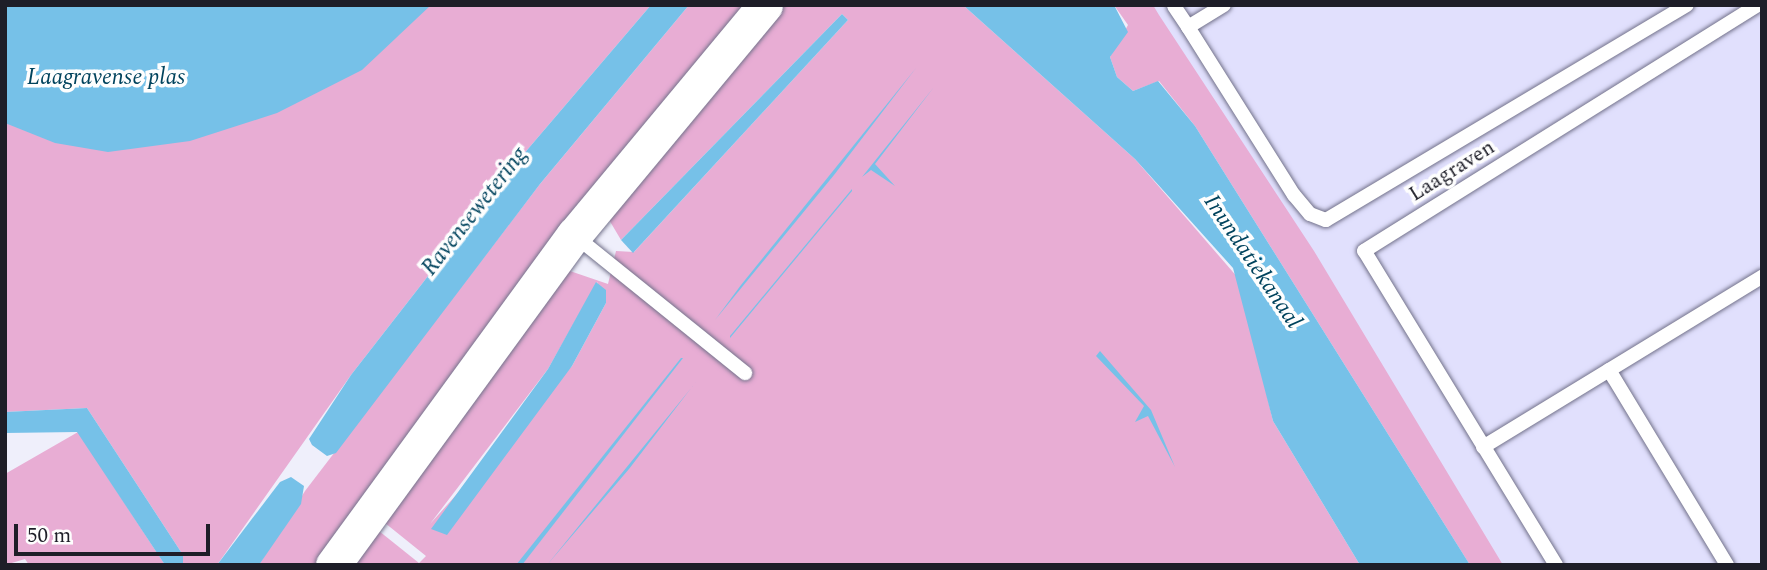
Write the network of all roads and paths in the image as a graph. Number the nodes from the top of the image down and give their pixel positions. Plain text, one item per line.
1 (765, 5) edge
2 (1224, 5) edge
3 (1687, 5) edge
4 (1757, 5) edge
5 (1174, 6) edge
6 (1188, 27) junction
7 (574, 235) junction
8 (1762, 277) edge
9 (1609, 370) junction
10 (744, 373) dead end
11 (1483, 447) junction
12 (333, 565) edge
13 (1556, 565) edge
14 (1727, 565) edge

1 - 7 street
2 - 6 lane
3 - 6 lane, Laagraven
4 - 11 lane, Laagraven
5 - 6 lane, Laagraven
7 - 10 lane
7 - 12 street
8 - 9 lane
9 - 11 lane
9 - 14 lane
11 - 13 lane, Laagraven

